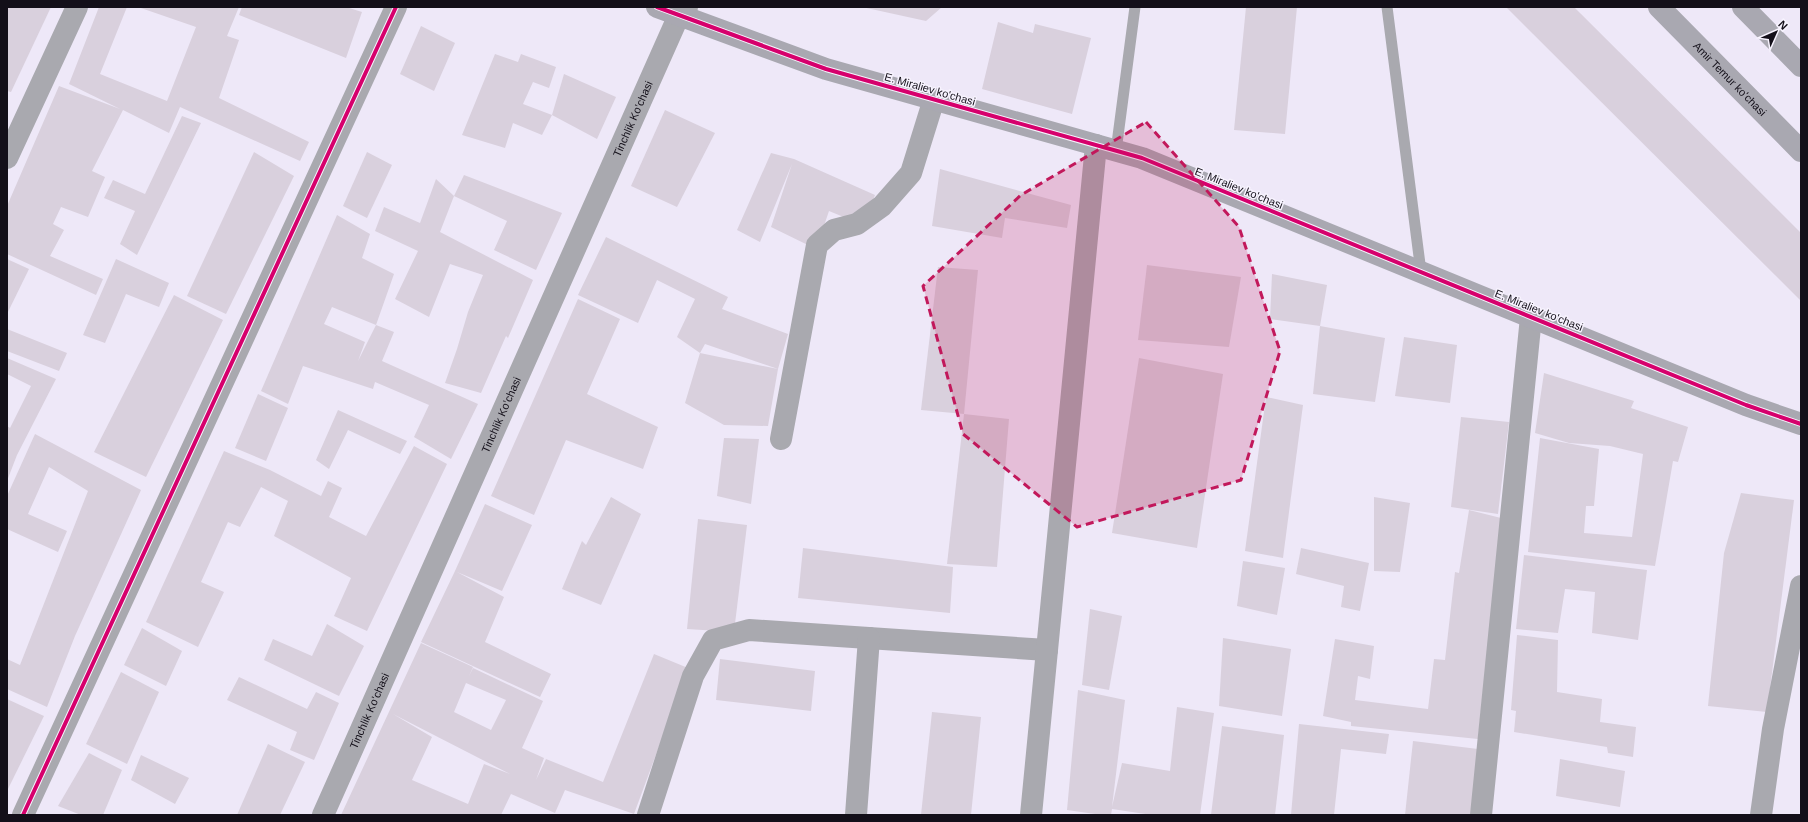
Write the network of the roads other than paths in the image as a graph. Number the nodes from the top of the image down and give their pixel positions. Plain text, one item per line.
1 (77, 7) edge
2 (396, 7) edge
3 (656, 7) edge
4 (1135, 7) edge
5 (1387, 7) edge
6 (1658, 7) edge
7 (1743, 7) edge
8 (683, 11) edge
9 (1801, 66) edge
10 (934, 99) junction
11 (1106, 148) junction
12 (1801, 151) edge
13 (7, 158) edge
14 (1421, 272) junction
15 (1531, 317) junction
16 (1801, 424) edge
17 (781, 439) dead end
18 (1801, 586) edge
19 (869, 638) junction
20 (1047, 650) junction
21 (23, 815) edge
22 (323, 815) edge
23 (648, 815) edge
24 (856, 815) edge
25 (1031, 815) edge
26 (1482, 815) edge
27 (1761, 815) edge

1 - 13 street
2 - 21 street
3 - 8 street, E. Miraliev ko'chasi
4 - 11 lane
5 - 14 lane
6 - 12 street, Amir Temur ko'chasi
7 - 9 street
8 - 10 street, E. Miraliev ko'chasi
8 - 22 street, Tinchlik Ko’chasi
10 - 11 street, E. Miraliev ko'chasi
10 - 17 street
11 - 14 street, E. Miraliev ko'chasi
11 - 20 street
14 - 15 street, E. Miraliev ko'chasi
15 - 16 street, E. Miraliev ko'chasi
15 - 26 street
18 - 27 street
19 - 20 street
19 - 23 street
19 - 24 street
20 - 25 street

